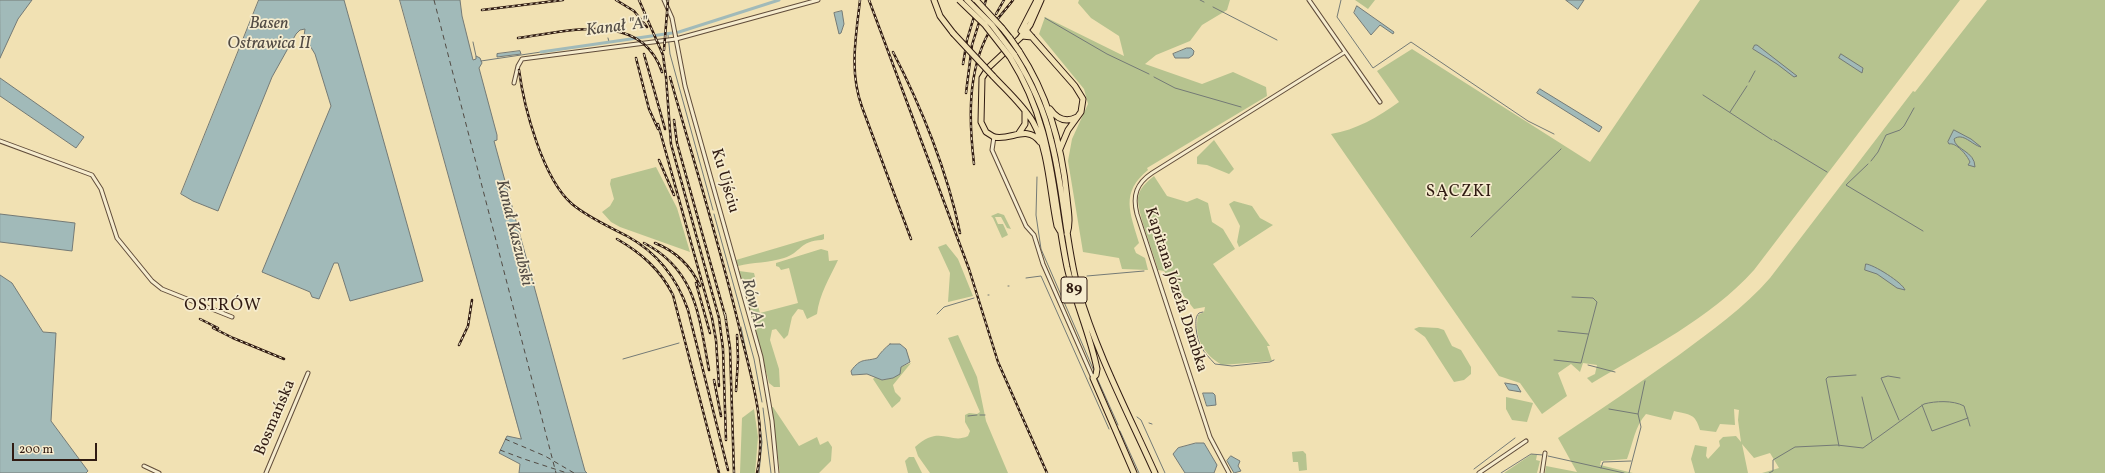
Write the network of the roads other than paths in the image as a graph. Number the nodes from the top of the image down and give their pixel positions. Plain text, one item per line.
1 (664, 0) edge
2 (818, 0) edge
3 (934, 0) edge
4 (959, 0) edge
5 (967, 0) edge
6 (976, 0) edge
7 (1037, 0) edge
8 (1041, 0) edge
9 (1309, 0) edge
10 (1025, 29) junction
11 (1022, 36) junction
12 (676, 37) junction
13 (1032, 37) junction
14 (1016, 41) junction
15 (1345, 52) junction
16 (1012, 56) junction
17 (514, 84) dead end
18 (1380, 102) dead end
19 (1047, 106) junction
20 (1025, 112) junction
21 (1078, 116) junction
22 (1019, 133) junction
23 (994, 137) junction
24 (0, 141) edge
25 (1041, 144) junction
26 (1060, 150) junction
27 (1061, 232) junction
28 (1067, 235) junction
29 (232, 318) dead end
30 (308, 373) dead end
31 (1093, 378) junction
32 (1526, 441) dead end
33 (1545, 453) dead end
34 (144, 466) dead end
35 (159, 473) edge
36 (266, 473) edge
37 (777, 473) edge
38 (1134, 473) edge
39 (1155, 473) edge
40 (1229, 473) edge
41 (1480, 473) edge
42 (1542, 473) edge

1 - 12 street, Ku Ujściu
2 - 12 street
3 - 20 main road, 89, bridge
4 - 16 main road, bridge
5 - 16 main road, bridge
6 - 19 main road, 89, bridge
7 - 10 main road
8 - 10 main road
9 - 15 street
10 - 11 main road
10 - 13 main road
10 - 14 main road
11 - 13 main road
11 - 14 main road
12 - 17 street
12 - 37 street, Ku Ujściu
13 - 21 main road
14 - 23 main road
15 - 18 street
15 - 40 street, Kapitana Józefa Dambka
16 - 27 main road
16 - 28 main road
19 - 21 main road
19 - 26 main road, 89
20 - 22 main road
20 - 25 main road, 89
21 - 26 main road
22 - 23 main road
22 - 25 main road
23 - 31 street
24 - 29 street
25 - 27 main road, 89
26 - 28 main road, 89
27 - 31 main road, 89
28 - 39 main road, 89
30 - 36 street, Bosmańska
31 - 38 main road
32 - 41 street
33 - 42 street
34 - 35 street

